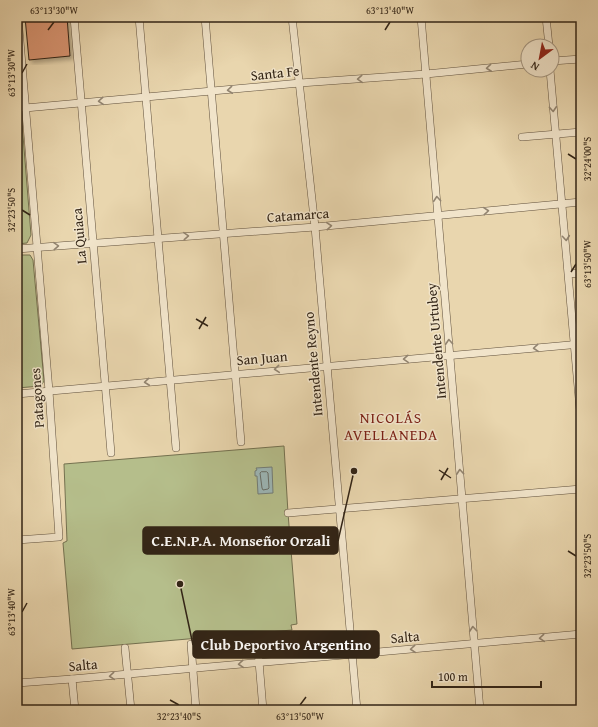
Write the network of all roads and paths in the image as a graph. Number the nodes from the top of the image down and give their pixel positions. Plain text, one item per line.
1 (18, 17) edge
2 (74, 17) edge
3 (139, 17) edge
4 (205, 17) edge
5 (292, 17) edge
6 (421, 17) edge
7 (546, 17) edge
8 (548, 38) edge
9 (581, 59) edge
10 (560, 60) edge
11 (520, 65) edge
12 (426, 74) junction
13 (551, 78) edge
14 (300, 83) junction
15 (211, 92) junction
16 (145, 98) junction
17 (81, 103) junction
18 (25, 108) junction
19 (581, 132) edge
20 (555, 135) junction
21 (522, 137) dead end
22 (581, 202) edge
23 (563, 204) junction
24 (438, 216) junction
25 (314, 227) junction
26 (224, 233) junction
27 (158, 238) junction
28 (92, 243) junction
29 (36, 248) junction
30 (17, 249) edge
31 (581, 273) edge
32 (569, 274) junction
33 (578, 344) edge
34 (450, 356) junction
35 (326, 365) junction
36 (236, 373) junction
37 (170, 379) junction
38 (106, 386) junction
39 (49, 390) junction
40 (17, 394) edge
41 (581, 421) edge
42 (241, 442) dead end
43 (176, 448) dead end
44 (110, 453) dead end
45 (581, 489) edge
46 (462, 499) junction
47 (338, 508) junction
48 (288, 513) dead end
49 (17, 540) edge
50 (581, 634) edge
51 (257, 637) dead end
52 (191, 644) dead end
53 (474, 644) junction
54 (125, 648) dead end
55 (352, 654) junction
56 (259, 663) junction
57 (192, 669) junction
58 (128, 674) junction
59 (72, 679) junction
60 (17, 683) edge
61 (75, 710) edge
62 (131, 710) edge
63 (196, 710) edge
64 (263, 710) edge
65 (357, 710) edge
66 (480, 710) edge

1 - 18 street, Patagones
2 - 17 street, La Quiaca
3 - 16 street
4 - 15 street
5 - 14 street, Intendente Reyno
6 - 12 street, Intendente Urtubey
7 - 8 street
9 - 10 street
11 -> 12 street, Santa Fe
12 -> 14 street, Santa Fe
24 -> 12 street, Intendente Urtubey
13 -> 20 street
14 -> 15 street, Santa Fe
14 - 25 street, Intendente Reyno
15 - 16 street, Santa Fe
15 - 26 street
16 -> 17 street, Santa Fe
16 - 27 street
17 - 18 street, Santa Fe
17 - 28 street, La Quiaca
18 - 29 street, Patagones
19 - 20 street
20 - 21 street
20 - 23 street
22 - 23 street, Catamarca
24 -> 23 street, Catamarca
23 -> 32 street
25 -> 24 street, Catamarca
34 -> 24 street, Intendente Urtubey
25 - 26 street, Catamarca
25 - 35 street, Intendente Reyno
27 -> 26 street, Catamarca
26 - 36 street
27 - 28 street, Catamarca
27 - 37 street
29 -> 28 street, Catamarca
28 - 38 street, La Quiaca
29 - 30 street, Catamarca
29 - 39 street, Patagones
31 - 32 street
32 - 33 street
33 -> 34 street, San Juan
33 - 41 street
34 -> 35 street, San Juan
46 -> 34 street, Intendente Urtubey
35 -> 36 street, San Juan
35 - 47 street, Intendente Reyno
36 - 37 street, San Juan
36 - 42 street
37 -> 38 street, San Juan
37 - 43 street
38 - 39 street, San Juan
38 - 44 street, La Quiaca
39 - 40 street, San Juan
39 - 49 street, Patagones
45 - 46 street
46 - 47 street
53 -> 46 street, Intendente Urtubey
47 - 48 street
47 - 55 street, Intendente Reyno
50 -> 53 street, Salta
51 - 56 street
52 - 57 street
53 -> 55 street, Salta
53 - 66 street, Intendente Urtubey
54 - 58 street
55 - 56 street, Salta
55 - 65 street, Intendente Reyno
56 -> 57 street, Salta
56 - 64 street
57 - 58 street, Salta
57 - 63 street
58 -> 59 street, Salta
58 - 62 street
59 - 60 street, Salta
59 - 61 street

